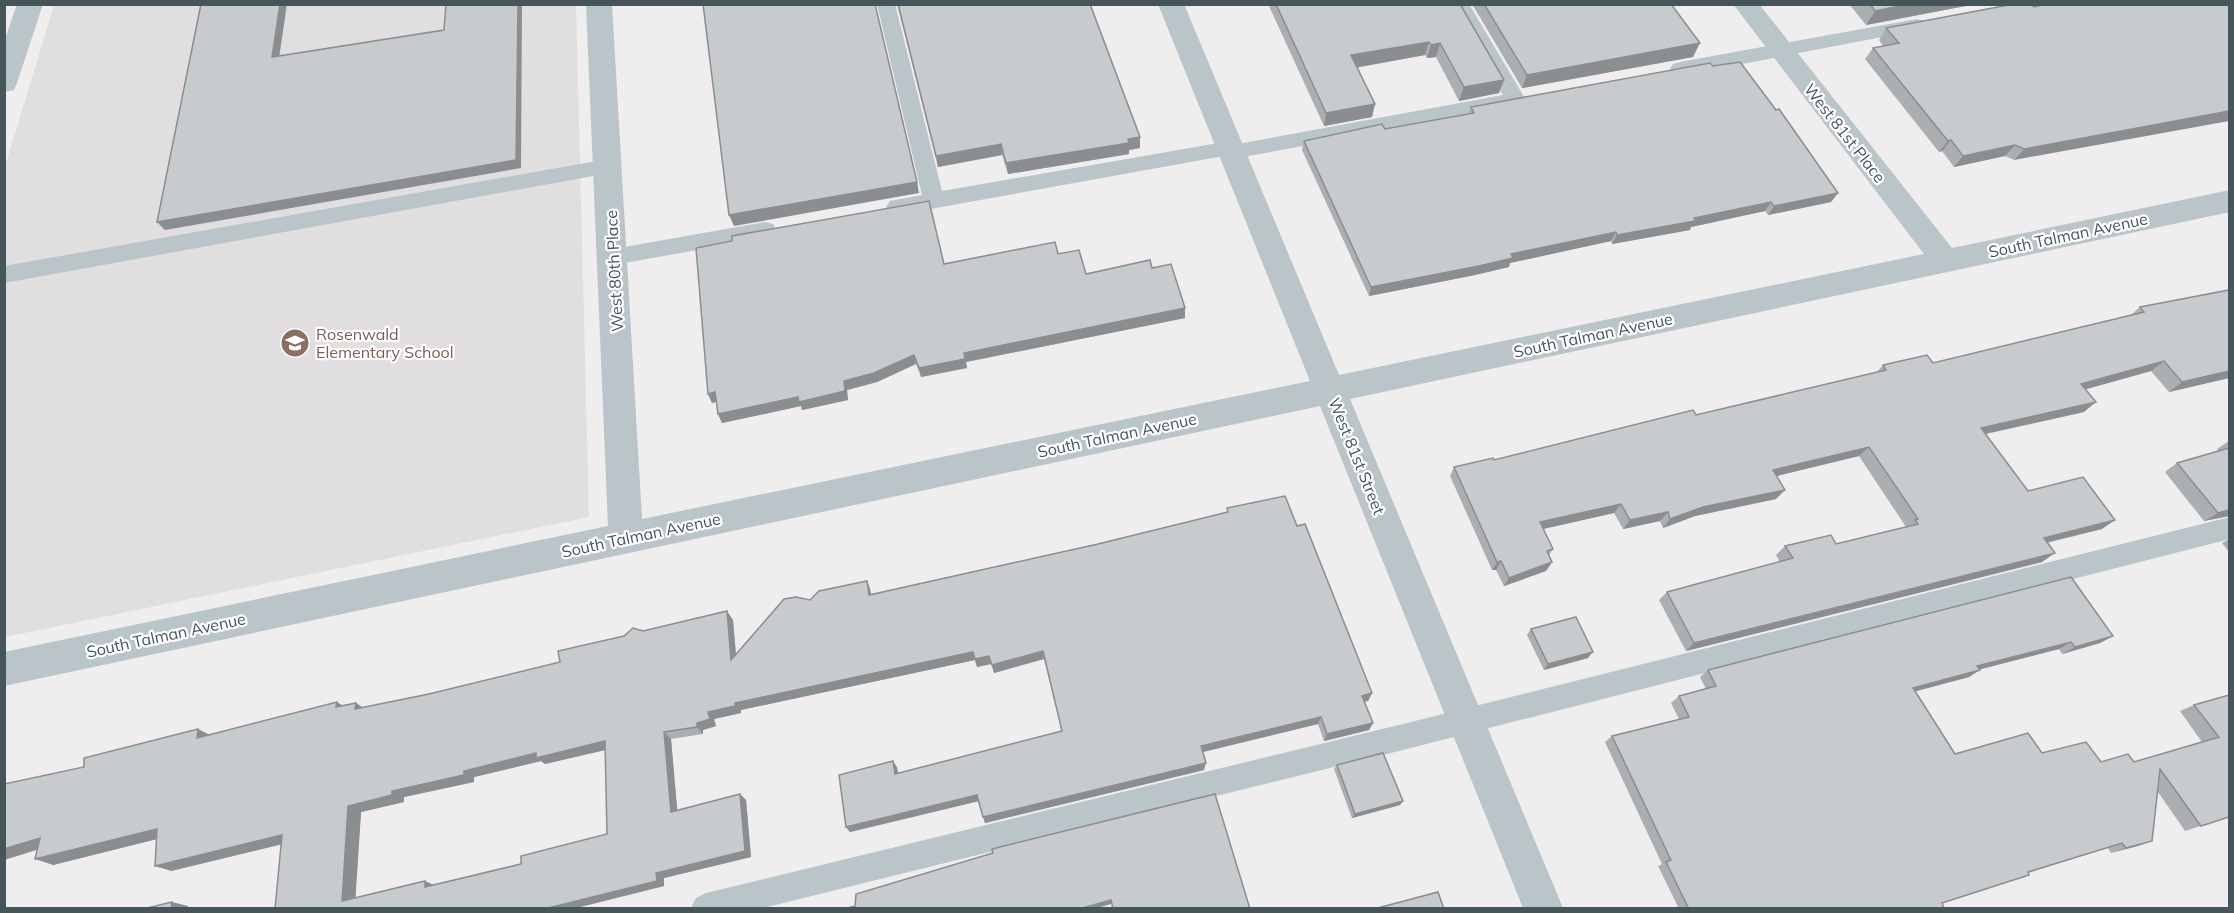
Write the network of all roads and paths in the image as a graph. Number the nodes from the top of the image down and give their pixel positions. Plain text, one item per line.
1 (30, 4) edge
2 (599, 4) edge
3 (886, 4) edge
4 (1171, 4) edge
5 (1459, 4) edge
6 (1745, 4) edge
7 (1935, 22) edge
8 (1781, 51) junction
9 (1663, 72) edge
10 (4, 83) edge
11 (1539, 96) edge
12 (1516, 100) junction
13 (1231, 150) junction
14 (608, 167) junction
15 (934, 201) junction
16 (2229, 201) edge
17 (876, 211) edge
18 (783, 227) edge
19 (614, 257) junction
20 (1946, 261) junction
21 (4, 275) edge
22 (1330, 390) junction
23 (2229, 528) edge
24 (626, 538) junction
25 (4, 669) edge
26 (1466, 721) junction
27 (706, 909) edge
28 (1543, 909) edge

1 - 10 street
2 - 14 street, West 80th Place
3 - 15 lane
4 - 13 street, West 81st Street
5 - 12 lane
6 - 8 street, West 81st Place
7 - 8 lane
8 - 9 lane
8 - 20 street, West 81st Place
11 - 12 lane
12 - 13 lane
13 - 15 lane
13 - 22 street, West 81st Street
14 - 19 street, West 80th Place
14 - 21 lane
15 - 17 lane
16 - 20 street, South Talman Avenue
18 - 19 lane
19 - 24 street, West 80th Place
20 - 22 street, South Talman Avenue
22 - 24 street, South Talman Avenue
22 - 26 street, West 81st Street
23 - 26 lane
24 - 25 street, South Talman Avenue
26 - 27 lane
26 - 28 street, West 81st Street

